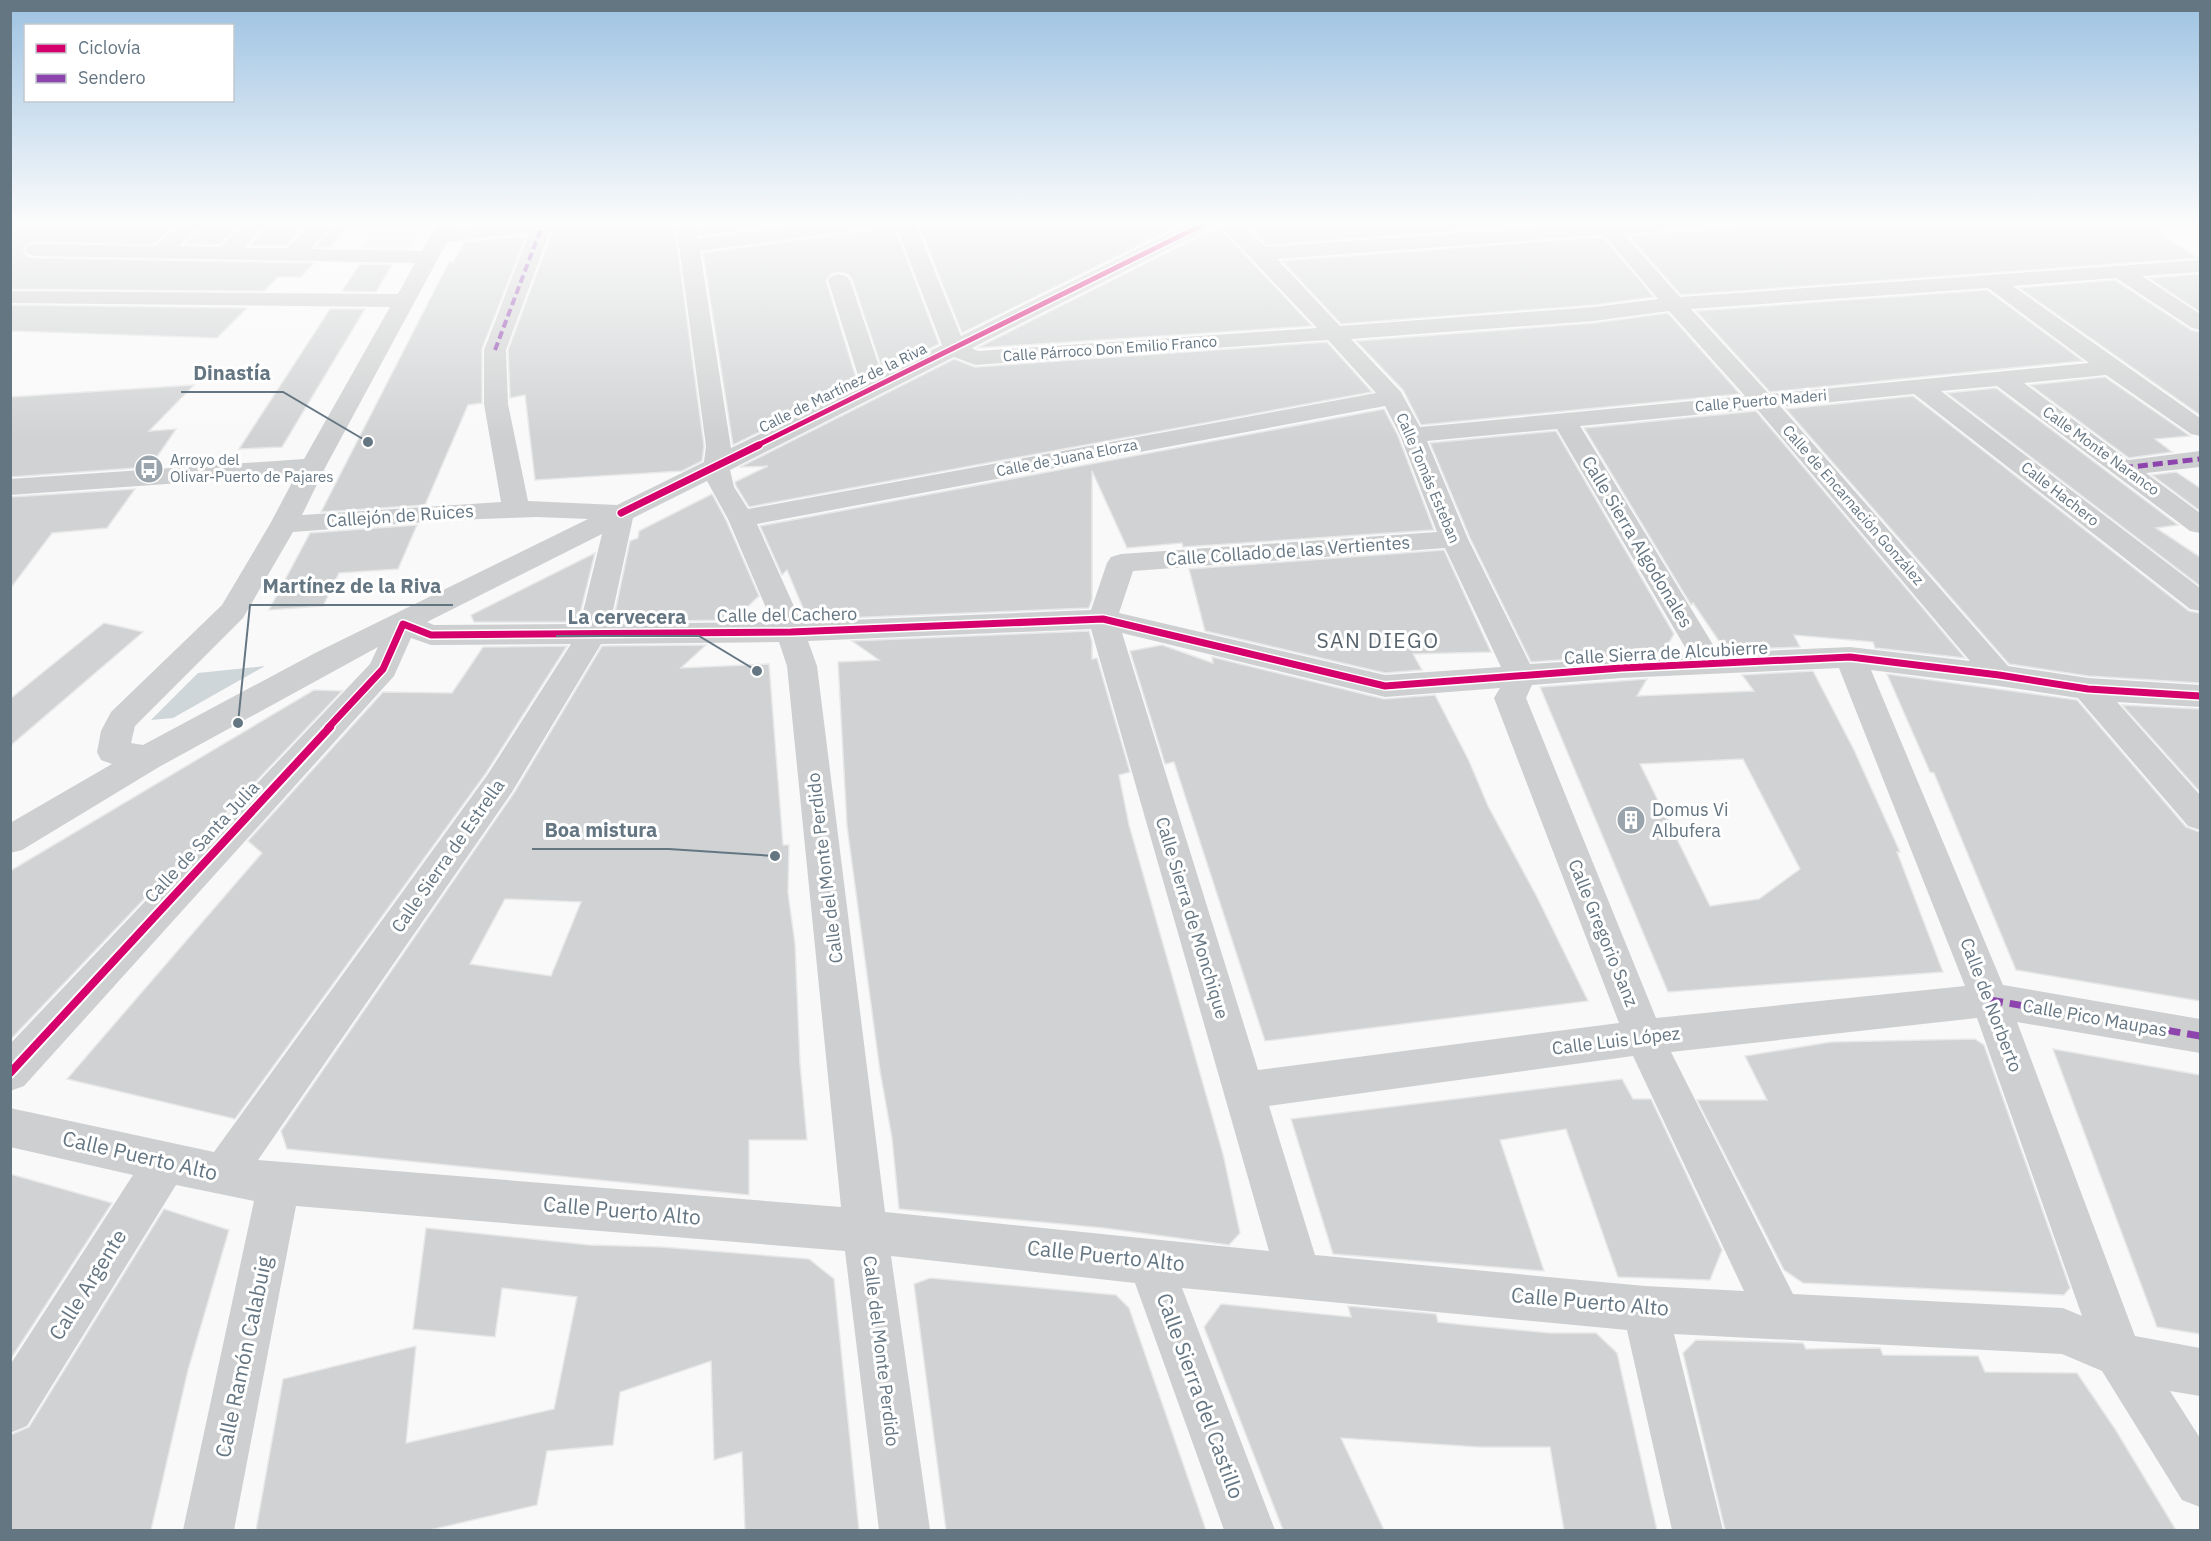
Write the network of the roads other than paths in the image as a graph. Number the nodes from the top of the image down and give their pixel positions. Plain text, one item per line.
1 (407, 295) edge
2 (516, 295) edge
3 (696, 295) edge
4 (844, 295) edge
5 (933, 295) edge
6 (1064, 295) edge
7 (1299, 295) edge
8 (1666, 295) edge
9 (1794, 295) edge
10 (2011, 295) edge
11 (2156, 295) edge
12 (10, 297) edge
13 (404, 301) junction
14 (1674, 304) junction
15 (2200, 323) edge
16 (1335, 333) junction
17 (955, 349) junction
18 (2111, 368) junction
19 (2001, 378) junction
20 (874, 387) junction
21 (1920, 387) junction
22 (1393, 397) junction
23 (1763, 401) junction
24 (1564, 420) junction
25 (2200, 429) edge
26 (1412, 435) junction
27 (2200, 459) edge
28 (716, 465) junction
29 (313, 466) junction
30 (2124, 468) junction
31 (10, 487) edge
32 (516, 509) junction
33 (621, 513) junction
34 (741, 519) junction
35 (284, 524) junction
36 (2200, 525) edge
37 (1454, 539) junction
38 (2200, 603) edge
39 (1103, 619) junction
40 (403, 624) junction
41 (791, 632) junction
42 (593, 633) junction
43 (1850, 657) junction
44 (1710, 665) junction
45 (1999, 675) junction
46 (1521, 677) junction
47 (2088, 689) junction
48 (2200, 696) edge
49 (147, 758) junction
50 (2200, 817) edge
51 (10, 840) edge
52 (1990, 1000) junction
53 (2200, 1036) edge
54 (1644, 1037) junction
55 (10, 1073) edge
56 (1243, 1091) junction
57 (10, 1126) edge
58 (166, 1162) junction
59 (223, 1175) junction
60 (279, 1184) junction
61 (866, 1231) junction
62 (1150, 1262) junction
63 (1299, 1274) junction
64 (1645, 1309) junction
65 (1779, 1315) junction
66 (2120, 1357) junction
67 (2200, 1372) edge
68 (10, 1409) edge
69 (2200, 1482) edge
70 (208, 1530) edge
71 (904, 1530) edge
72 (1249, 1530) edge
73 (1697, 1530) edge

1 - 13 street
2 - 32 street
3 - 28 street, Calle del Monte Perdido
4 - 20 street
5 - 17 street
6 - 17 street, Calle de Martínez de la Riva
7 - 16 street, Calle Tomás Esteban
8 - 14 street, Calle de Encarnación González
9 - 14 street, Calle Párroco Don Emilio Franco
10 - 18 street
11 - 15 street
12 - 13 street
13 - 29 street
14 - 16 street, Calle Párroco Don Emilio Franco
14 - 23 street, Calle de Encarnación González
16 - 17 street, Calle Párroco Don Emilio Franco
16 - 22 street, Calle Tomás Esteban
17 - 20 street, Calle de Martínez de la Riva
18 - 19 street, Calle Puerto Maderi
18 - 25 street
19 - 21 street, Calle Puerto Maderi
19 - 30 street, Calle Monte Naranco
20 - 28 street, Calle de Martínez de la Riva
21 - 23 street, Calle Puerto Maderi
21 - 38 street, Calle Hachero
22 - 26 street, Calle Tomás Esteban
22 - 34 street, Calle de Juana Elorza
23 - 24 street, Calle Puerto Maderi
23 - 45 street, Calle de Encarnación González
24 - 26 street, Calle Puerto Maderi
24 - 44 street, Calle Sierra Algodonales
26 - 37 street, Calle Tomás Esteban
27 - 30 street
28 - 33 street, Calle de Martínez de la Riva
28 - 34 street, Calle del Monte Perdido
29 - 31 street
29 - 35 street
30 - 36 street, Calle Monte Naranco
32 - 33 street, Callejón de Ruices
32 - 35 street, Callejón de Ruices
33 - 40 street, Calle de Martínez de la Riva
33 - 42 street, Calle Sierra de Estrella
34 - 41 street, Calle del Monte Perdido
35 - 49 street
37 - 39 street, Calle Collado de las Vertientes
37 - 46 street, Calle Tomás Esteban
39 - 41 street, Calle del Cachero
39 - 46 street, Calle Sierra de Alcubierre
39 - 56 street, Calle Sierra de Monchique
40 - 42 street, Calle del Cachero
40 - 49 street, Calle de Martínez de la Riva
40 - 55 street, Calle de Santa Julia
41 - 42 street, Calle del Cachero
41 - 61 street, Calle del Monte Perdido
42 - 59 street, Calle Sierra de Estrella
43 - 44 street, Calle Sierra de Alcubierre
43 - 45 street, Calle Sierra de Alcubierre
43 - 52 street, Calle de Norberto
44 - 46 street, Calle Sierra de Alcubierre
45 - 47 street, Calle Sierra de Alcubierre
46 - 54 street, Calle Gregorio Sanz
47 - 48 street, Calle Sierra de Alcubierre
47 - 50 street
49 - 51 street, Calle de Martínez de la Riva
52 - 53 street, Calle Pico Maupas
52 - 54 street, Calle Luis López
52 - 66 street, Calle de Norberto
54 - 56 street, Calle Luis López
54 - 65 street, Calle Gregorio Sanz
56 - 63 street, Calle Sierra de Monchique
57 - 58 street, Calle Puerto Alto
58 - 59 street, Calle Puerto Alto
58 - 68 street, Calle Argente
59 - 60 street, Calle Puerto Alto
60 - 61 street, Calle Puerto Alto
60 - 70 street, Calle Ramón Calabuig
61 - 62 street, Calle Puerto Alto
61 - 71 street, Calle del Monte Perdido
62 - 63 street, Calle Puerto Alto
62 - 72 street, Calle Sierra del Castillo
63 - 64 street, Calle Puerto Alto
64 - 65 street, Calle Puerto Alto
64 - 73 street
65 - 66 street, Calle Puerto Alto
66 - 67 street, Calle Puerto Alto
66 - 69 street, Calle de Norberto

